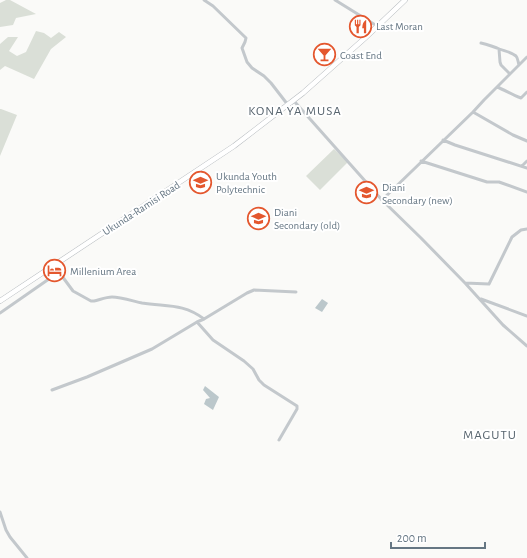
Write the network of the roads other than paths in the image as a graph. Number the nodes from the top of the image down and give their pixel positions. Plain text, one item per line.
1 (204, 0) edge
2 (335, 0) edge
3 (405, 0) edge
4 (377, 26) junction
5 (481, 42) dead end
6 (499, 49) junction
7 (527, 57) edge
8 (519, 65) junction
9 (510, 74) junction
10 (497, 87) junction
11 (527, 92) edge
12 (294, 101) junction
13 (288, 105) junction
14 (473, 112) junction
15 (443, 140) junction
16 (527, 141) edge
17 (421, 161) junction
18 (527, 161) edge
19 (522, 166) junction
20 (527, 168) edge
21 (527, 192) edge
22 (382, 200) junction
23 (527, 229) edge
24 (55, 264) junction
25 (59, 272) junction
26 (465, 283) junction
27 (296, 292) dead end
28 (480, 299) junction
29 (0, 300) edge
30 (0, 313) edge
31 (527, 316) edge
32 (204, 319) junction
33 (197, 322) junction
34 (527, 346) edge
35 (52, 390) dead end
36 (279, 440) dead end
37 (0, 512) edge
38 (27, 558) edge

1 - 13 street
2 - 4 street
3 - 4 highway, Ukunda-Ramisi Road
4 - 12 highway, Ukunda-Ramisi Road
5 - 6 street
6 - 8 street
6 - 9 street
7 - 8 street
8 - 9 street
9 - 10 street
10 - 11 street
10 - 14 street
12 - 13 highway, Ukunda-Ramisi Road
12 - 22 street
13 - 24 highway, Ukunda-Ramisi Road
14 - 15 street
14 - 16 street
15 - 17 street
15 - 19 street
17 - 21 street
17 - 22 street
18 - 19 street
19 - 20 street
22 - 26 street
23 - 26 street
24 - 25 street
24 - 29 highway, Ukunda-Ramisi Road
25 - 30 street
25 - 32 street
26 - 28 street
27 - 32 street
28 - 31 street
28 - 34 street
32 - 33 street
33 - 35 street
33 - 36 street
37 - 38 street

